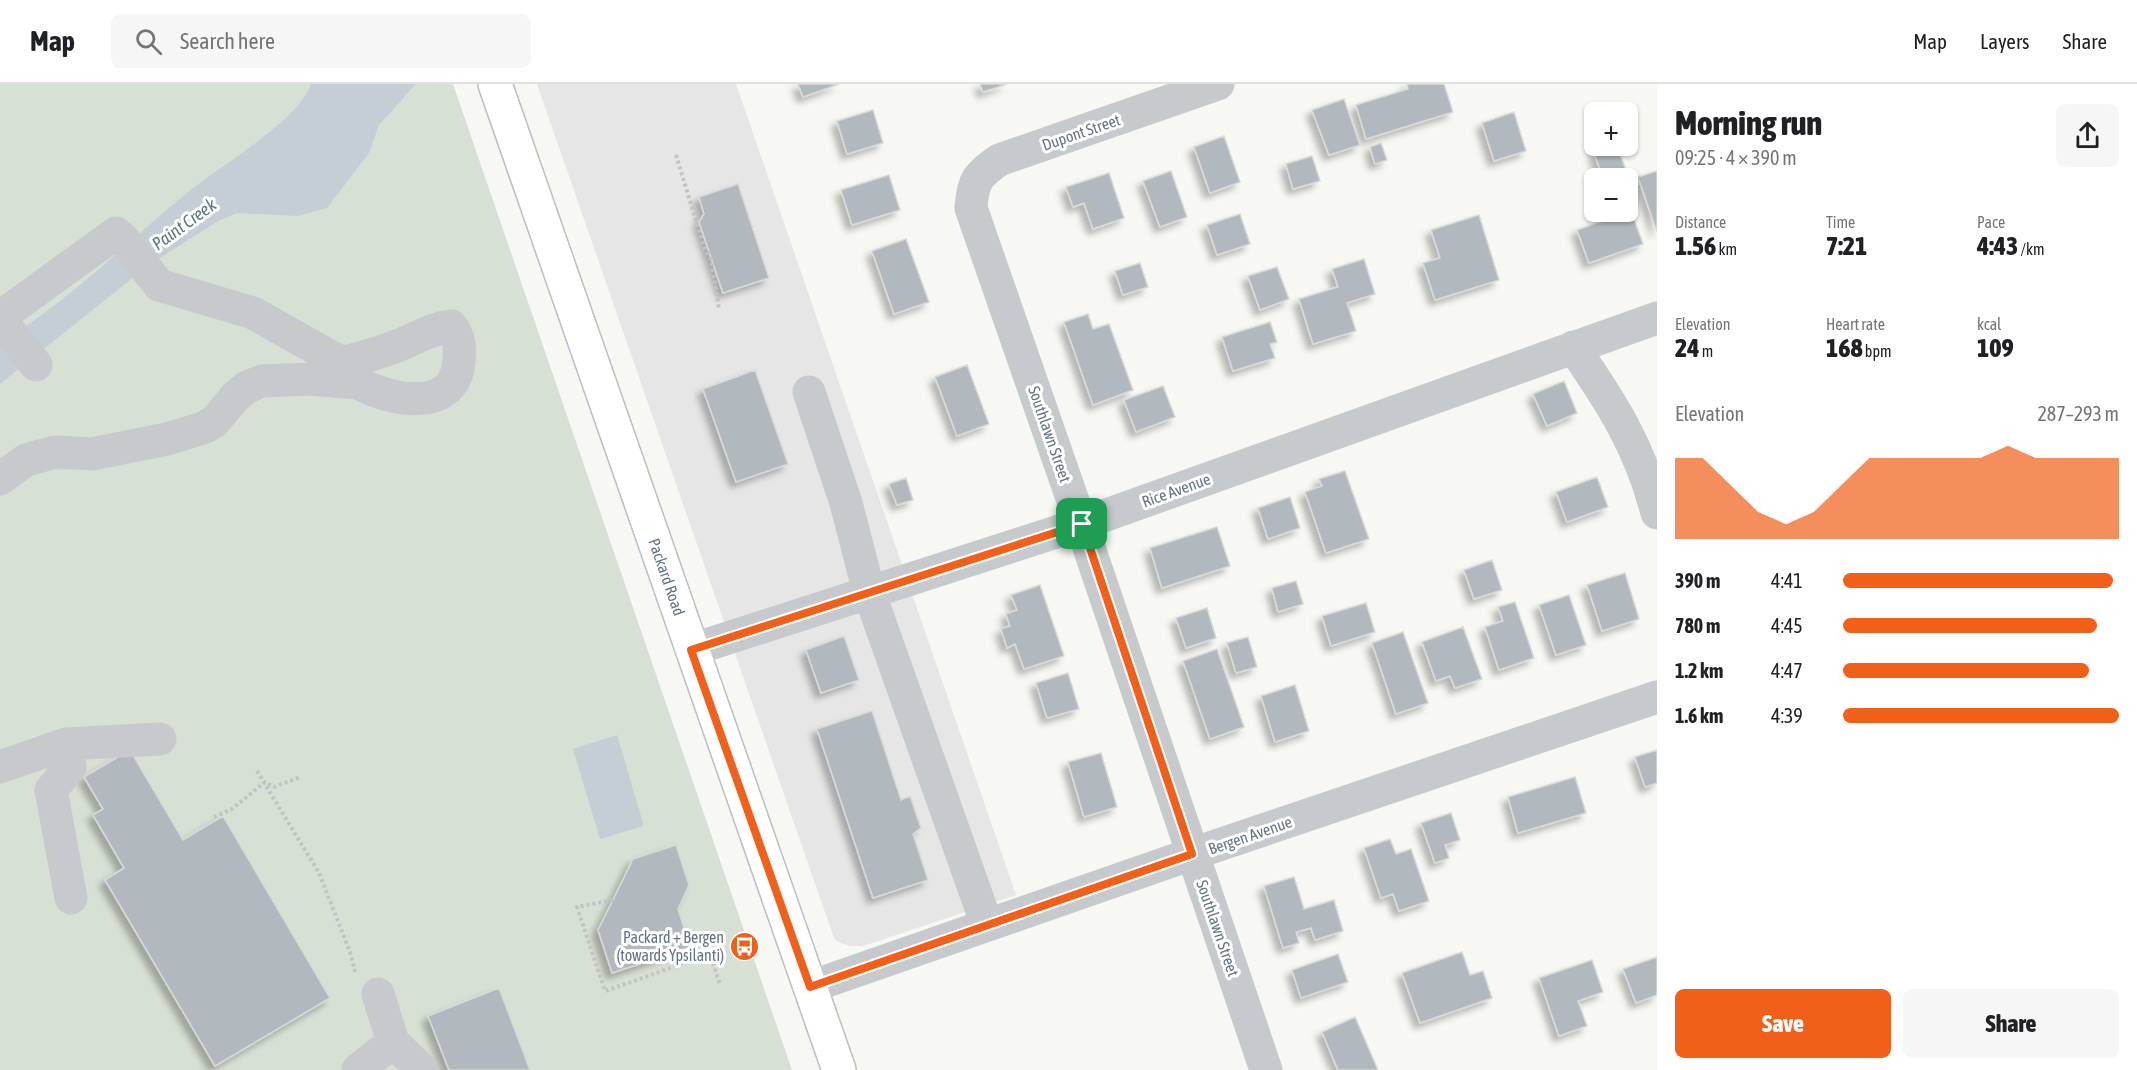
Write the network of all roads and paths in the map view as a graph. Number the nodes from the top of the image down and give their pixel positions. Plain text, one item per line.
1 (495, 84) edge
2 (1218, 84) edge
3 (676, 155) dead end
4 (971, 208) joint
5 (719, 309) dead end
6 (1657, 318) edge
7 (4, 323) edge
8 (1574, 347) junction
9 (36, 365) dead end
10 (809, 392) dead end
11 (0, 480) edge
12 (1657, 513) edge
13 (1082, 524) junction
14 (869, 592) junction
15 (691, 650) junction
16 (1657, 697) edge
17 (160, 739) dead end
18 (78, 751) junction
19 (0, 767) edge
20 (257, 771) dead end
21 (300, 777) dead end
22 (265, 782) junction
23 (214, 817) dead end
24 (1192, 854) junction
25 (71, 898) dead end
26 (613, 900) dead end
27 (987, 925) junction
28 (677, 951) dead end
29 (681, 964) junction
30 (720, 986) dead end
31 (810, 987) junction
32 (368, 988) joint
33 (393, 1042) junction
34 (358, 1070) edge
35 (422, 1070) edge
36 (839, 1070) edge
37 (1266, 1070) edge

1 - 15 main road, Packard Road
2 - 4 street, Dupont Street
3 - 5 path
4 - 13 street, Southlawn Street
6 - 8 street, Rice Avenue
7 - 9 street
7 - 11 street
8 - 12 street
8 - 13 street, Rice Avenue
10 - 14 street
13 - 14 street, Rice Avenue
13 - 24 street, Southlawn Street
14 - 15 street, Rice Avenue
14 - 27 street
15 - 31 main road, Packard Road
16 - 24 street, Bergen Avenue
17 - 18 street
18 - 19 street
18 - 25 street
20 - 22 path
21 - 22 path
22 - 23 path
22 - 32 path
24 - 27 street, Bergen Avenue
24 - 37 street, Southlawn Street
26 - 29 path
27 - 31 street, Bergen Avenue
28 - 29 path
29 - 30 path
31 - 36 main road, Packard Road
32 - 33 street
33 - 34 street
33 - 35 street

